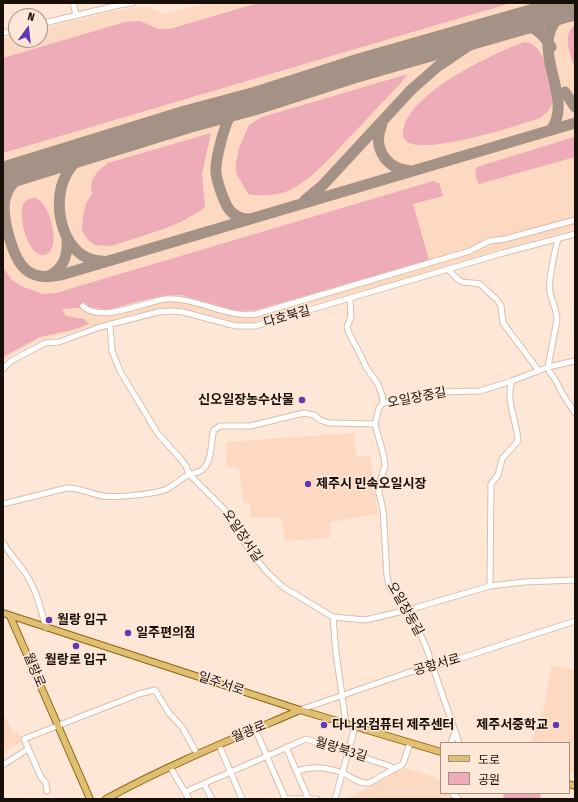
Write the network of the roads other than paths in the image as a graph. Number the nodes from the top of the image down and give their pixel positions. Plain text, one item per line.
1 (73, 3) edge
2 (133, 3) edge
3 (76, 14) junction
4 (48, 22) edge
5 (575, 220) edge
6 (575, 234) edge
7 (558, 239) junction
8 (448, 269) junction
9 (350, 298) junction
10 (83, 306) dead end
11 (110, 324) junction
12 (575, 361) edge
13 (548, 367) junction
14 (3, 369) edge
15 (539, 370) junction
16 (512, 381) junction
17 (383, 403) junction
18 (575, 413) edge
19 (375, 424) junction
20 (189, 474) junction
21 (3, 504) edge
22 (3, 543) edge
23 (575, 580) edge
24 (490, 586) junction
25 (408, 610) junction
26 (3, 613) edge
27 (10, 616) junction
28 (333, 617) junction
29 (575, 621) edge
30 (46, 628) junction
31 (433, 666) junction
32 (341, 695) junction
33 (300, 710) junction
34 (346, 724) junction
35 (57, 725) junction
36 (355, 727) junction
37 (255, 729) junction
38 (455, 731) junction
39 (410, 742) junction
40 (451, 742) edge
41 (459, 742) edge
42 (219, 745) junction
43 (286, 747) junction
44 (440, 748) edge
45 (28, 749) junction
46 (429, 749) junction
47 (348, 752) junction
48 (440, 752) edge
49 (197, 754) junction
50 (266, 757) junction
51 (3, 765) edge
52 (170, 767) junction
53 (395, 769) junction
54 (297, 772) junction
55 (231, 773) junction
56 (342, 773) junction
57 (204, 784) junction
58 (47, 790) dead end
59 (185, 792) junction
60 (453, 795) edge
61 (308, 798) edge
62 (90, 799) edge
63 (106, 799) edge
64 (189, 799) edge
65 (212, 799) edge
66 (242, 799) edge
67 (284, 799) edge
68 (317, 799) edge
69 (335, 799) edge
70 (458, 799) edge

1 - 3 street
2 - 3 street
3 - 4 street
5 - 10 street
6 - 7 street, 다호북길
7 - 8 street, 다호북길
7 - 13 street
8 - 9 street, 다호북길
8 - 15 street
9 - 11 street, 다호북길
9 - 17 street
11 - 14 street, 다호북길
11 - 20 street, 오일장서길
12 - 13 street, 오일장중길
13 - 15 street, 오일장중길
13 - 18 street
15 - 16 street, 오일장중길
16 - 17 street, 오일장중길
16 - 24 street
17 - 19 street, 오일장중길
19 - 20 street, 오일장중길
19 - 25 street, 오일장동길
20 - 21 street, 오일장중길
20 - 28 street, 오일장서길
22 - 30 street
23 - 24 street
24 - 25 street
25 - 28 street
25 - 31 street, 오일장동길
26 - 27 main road, 일주서로
27 - 30 main road, 일주서로
27 - 35 main road, 월랑로
28 - 32 street
29 - 31 street, 공항서로
30 - 33 main road, 일주서로
31 - 32 street, 공항서로
31 - 38 street, 오일장동길
32 - 33 street, 공항서로
32 - 34 street
33 - 34 main road, 일주서로
33 - 37 main road, 월광로
34 - 36 main road, 일주서로
35 - 45 street
35 - 49 street
35 - 62 main road, 월랑로
36 - 39 main road, 일주서로
36 - 47 street
37 - 42 main road, 월광로
37 - 50 street
38 - 40 street
38 - 41 street, 오일장동길
39 - 46 main road, 일주서로
39 - 53 street
42 - 49 main road, 월광로
42 - 55 street
43 - 47 street, 월랑북3길
43 - 50 street, 월랑북3길
43 - 54 street
44 - 46 street
45 - 51 street
45 - 58 street
46 - 48 main road, 일주서로
47 - 53 street, 월랑북3길
47 - 56 street
49 - 52 main road, 월광로
50 - 55 street, 월랑북3길
50 - 67 street
52 - 59 street
52 - 63 main road, 월광로
53 - 56 street
54 - 56 street
54 - 61 street
55 - 57 street, 월랑북3길
55 - 66 street
56 - 69 street
57 - 59 street, 월랑북3길
57 - 65 street
59 - 64 street
60 - 70 street
61 - 67 street
61 - 68 street

